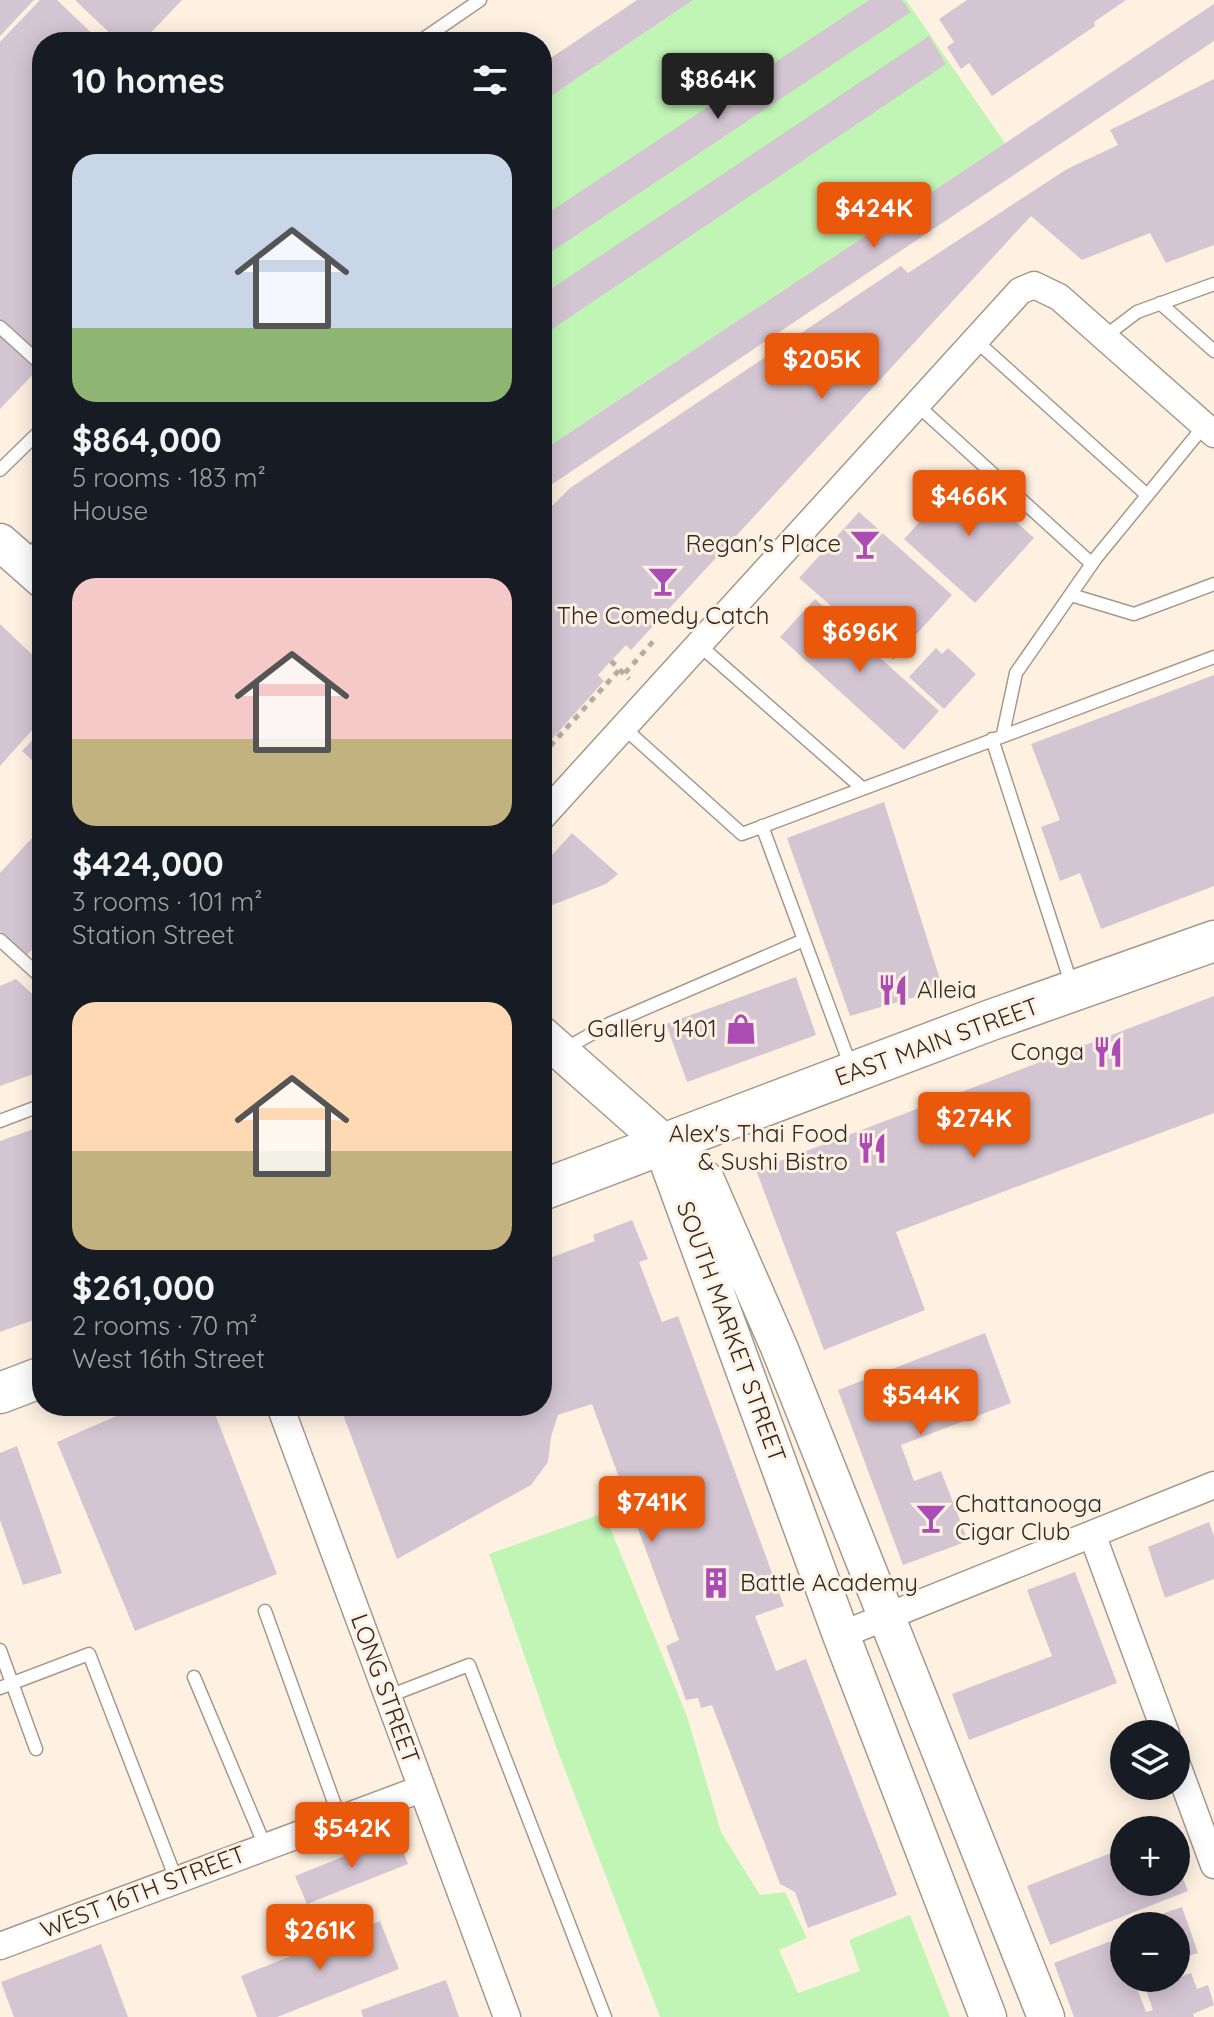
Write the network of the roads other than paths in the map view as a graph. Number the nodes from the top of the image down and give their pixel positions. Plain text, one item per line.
1 (480, 0) edge
2 (434, 32) edge
3 (1214, 284) edge
4 (1160, 303) junction
5 (0, 327) edge
6 (1104, 337) junction
7 (974, 339) junction
8 (1214, 351) edge
9 (32, 356) edge
10 (916, 404) junction
11 (1209, 430) edge
12 (32, 439) edge
13 (0, 470) edge
14 (1147, 495) junction
15 (1092, 564) junction
16 (1214, 584) edge
17 (1071, 595) junction
18 (698, 644) junction
19 (1214, 657) edge
20 (623, 727) junction
21 (997, 736) junction
22 (862, 788) junction
23 (552, 806) edge
24 (762, 826) junction
25 (0, 940) edge
26 (804, 940) junction
27 (1214, 941) edge
28 (32, 969) edge
29 (1074, 993) junction
30 (552, 1043) edge
31 (552, 1044) edge
32 (854, 1073) junction
33 (32, 1109) edge
34 (0, 1121) edge
35 (661, 1143) junction
36 (552, 1186) edge
37 (32, 1381) edge
38 (0, 1393) edge
39 (284, 1416) edge
40 (1214, 1485) edge
41 (1092, 1534) junction
42 (265, 1611) dead end
43 (885, 1617) junction
44 (841, 1635) junction
45 (0, 1650) edge
46 (194, 1677) dead end
47 (6, 1686) edge
48 (389, 1696) junction
49 (1161, 1720) edge
50 (36, 1749) dead end
51 (421, 1789) junction
52 (1190, 1800) edge
53 (340, 1819) junction
54 (265, 1846) junction
55 (1214, 1865) edge
56 (176, 1879) junction
57 (0, 1946) edge
58 (507, 2017) edge
59 (605, 2017) edge
60 (988, 2017) edge
61 (1046, 2017) edge

1 - 2 lane
3 - 4 lane
4 - 6 lane
4 - 8 lane
5 - 9 lane
6 - 7 street
6 - 11 street
7 - 10 street
7 - 14 lane
10 - 15 lane
10 - 18 street
11 - 14 lane
12 - 13 lane
14 - 15 lane
15 - 17 lane
16 - 17 lane
17 - 21 lane
18 - 20 street
18 - 22 lane
19 - 21 lane
20 - 23 street
20 - 24 lane
21 - 22 lane
21 - 29 lane
22 - 24 lane
24 - 26 lane
25 - 28 lane
26 - 30 lane
26 - 32 lane
27 - 29 main road, EAST MAIN STREET
29 - 32 main road, EAST MAIN STREET
31 - 35 main road
32 - 35 main road, EAST MAIN STREET
33 - 34 lane
35 - 36 main road, EAST MAIN STREET
35 - 43 main road, SOUTH MARKET STREET
35 - 44 main road, SOUTH MARKET STREET
37 - 38 main road
39 - 48 street, LONG STREET
40 - 41 street
41 - 43 street
41 - 49 street
42 - 53 lane
43 - 44 street
43 - 61 main road, SOUTH MARKET STREET
44 - 60 main road, SOUTH MARKET STREET
45 - 47 lane
46 - 54 lane
47 - 50 lane
47 - 56 lane
48 - 51 street, LONG STREET
48 - 59 lane
51 - 53 street, WEST 16TH STREET
51 - 58 street, LONG STREET
52 - 55 street
53 - 54 street, WEST 16TH STREET
54 - 56 street, WEST 16TH STREET
56 - 57 street, WEST 16TH STREET

